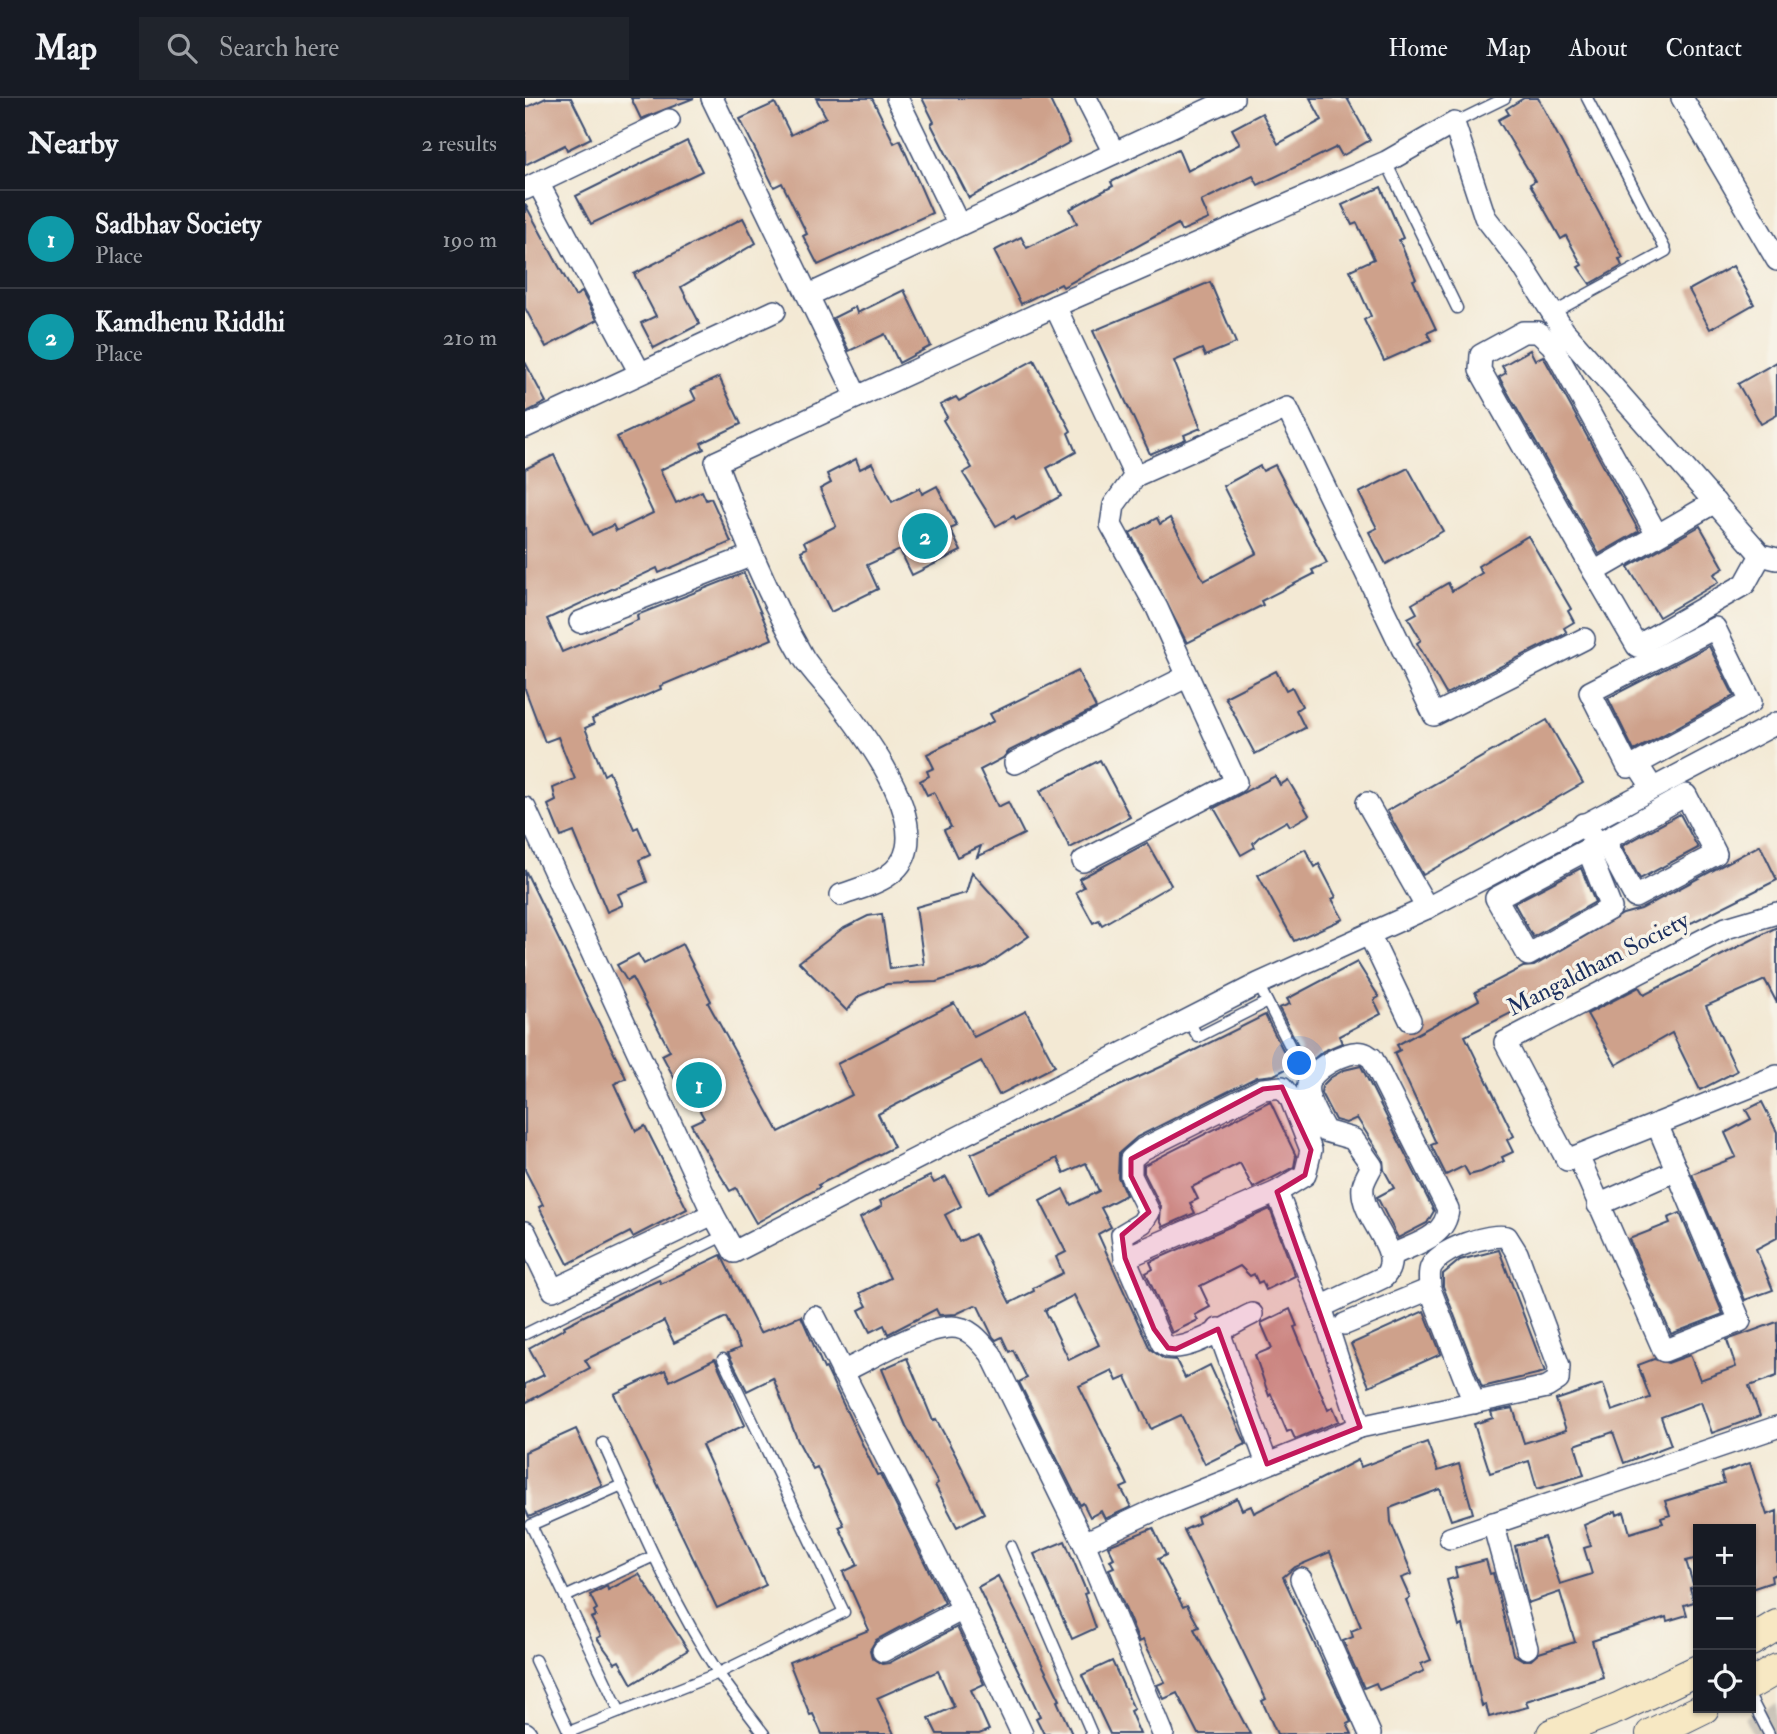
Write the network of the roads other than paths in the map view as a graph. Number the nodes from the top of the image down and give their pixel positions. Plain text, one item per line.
1 (713, 98) edge
2 (897, 98) edge
3 (1086, 98) edge
4 (1233, 98) edge
5 (1505, 98) edge
6 (1587, 98) edge
7 (1682, 98) edge
8 (669, 120) dead end
9 (1454, 123) junction
10 (1114, 153) junction
11 (1386, 162) junction
12 (531, 186) edge
13 (959, 225) junction
14 (1777, 260) edge
15 (809, 295) junction
16 (1055, 306) junction
17 (1457, 308) dead end
18 (775, 311) dead end
19 (1552, 313) junction
20 (640, 373) junction
21 (857, 397) junction
22 (525, 427) edge
23 (1135, 476) junction
24 (1714, 502) junction
25 (1657, 535) junction
26 (750, 556) junction
27 (1769, 557) edge
28 (1594, 572) junction
29 (580, 622) dead end
30 (1584, 639) dead end
31 (1186, 677) junction
32 (1777, 723) edge
33 (1015, 763) dead end
34 (1637, 764) junction
35 (1651, 787) junction
36 (1367, 803) dead end
37 (525, 808) edge
38 (1593, 838) junction
39 (1083, 861) dead end
40 (841, 895) dead end
41 (1427, 908) junction
42 (1777, 913) edge
43 (1370, 936) junction
44 (1262, 993) junction
45 (1411, 1020) dead end
46 (1294, 1054) dead end
47 (1777, 1076) edge
48 (1657, 1124) junction
49 (1577, 1156) junction
50 (1677, 1170) junction
51 (1277, 1192) junction
52 (1598, 1205) junction
53 (713, 1214) junction
54 (525, 1232) edge
55 (725, 1235) junction
56 (1392, 1255) junction
57 (1125, 1258) junction
58 (1430, 1289) junction
59 (1321, 1307) junction
60 (1252, 1314) dead end
61 (815, 1317) dead end
62 (1345, 1324) dead end
63 (1218, 1329) junction
64 (525, 1334) edge
65 (723, 1359) dead end
66 (842, 1372) junction
67 (1474, 1404) junction
68 (1360, 1427) junction
69 (1776, 1432) edge
70 (603, 1443) dead end
71 (1267, 1465) junction
72 (622, 1485) junction
73 (1493, 1524) junction
74 (1450, 1538) dead end
75 (1084, 1543) junction
76 (1011, 1546) dead end
77 (654, 1556) junction
78 (1301, 1579) dead end
79 (565, 1597) junction
80 (963, 1609) junction
81 (1777, 1625) edge
82 (1756, 1638) edge
83 (1527, 1648) dead end
84 (884, 1651) dead end
85 (535, 1660) dead end
86 (1777, 1669) edge
87 (719, 1673) junction
88 (1690, 1674) edge
89 (1756, 1681) edge
90 (1640, 1698) junction
91 (1756, 1709) edge
92 (620, 1712) junction
93 (1694, 1713) edge
94 (566, 1733) edge
95 (1654, 1733) edge
96 (764, 1734) edge
97 (1023, 1734) edge
98 (1092, 1734) edge
99 (1163, 1734) edge
100 (1370, 1734) edge
101 (1552, 1734) edge
102 (1769, 1734) edge

1 - 15 street
2 - 13 street
3 - 10 street
4 - 10 street
5 - 9 lane
6 - 19 lane
7 - 14 street
8 - 12 street
9 - 11 street
9 - 19 street
10 - 13 street
11 - 16 street
11 - 17 lane
12 - 20 street
13 - 15 street
15 - 21 street
16 - 21 street
16 - 23 street
18 - 20 street
19 - 24 street
20 - 22 street
21 - 26 street
23 - 30 street
23 - 31 street
24 - 25 street
24 - 27 street
25 - 28 street
25 - 28 street
26 - 29 street
26 - 40 street
27 - 28 street
31 - 33 street
31 - 39 street
32 - 35 street
34 - 34 street
34 - 35 street
35 - 38 street
36 - 41 street
37 - 53 street
38 - 38 street
38 - 38 street
38 - 41 street
41 - 43 street
42 - 49 street, Mangaldham Society
43 - 44 street
43 - 45 street
44 - 46 lane
44 - 55 street
47 - 48 street
48 - 49 street
48 - 50 street
49 - 52 street
50 - 52 street
50 - 52 street
51 - 57 street
51 - 57 street
51 - 59 street
53 - 54 street
53 - 55 street
55 - 64 lane
56 - 56 street
56 - 59 street
57 - 63 street
58 - 62 street
58 - 67 street
58 - 67 street
59 - 68 street
60 - 63 street
61 - 66 street
63 - 71 street
65 - 87 lane
66 - 75 street
66 - 80 street
67 - 68 street
68 - 71 street
69 - 73 street
70 - 72 lane
71 - 75 street
72 - 77 lane
72 - 79 lane
73 - 74 street
73 - 83 street
75 - 99 street
76 - 98 lane
77 - 79 lane
77 - 87 lane
78 - 100 street
79 - 92 lane
80 - 84 street
80 - 97 street
81 - 82 main road
85 - 94 lane
86 - 89 main road
87 - 92 lane
87 - 96 lane
88 - 90 main road
90 - 95 street
90 - 101 main road
91 - 102 lane
92 - 94 lane
93 - 95 main road

